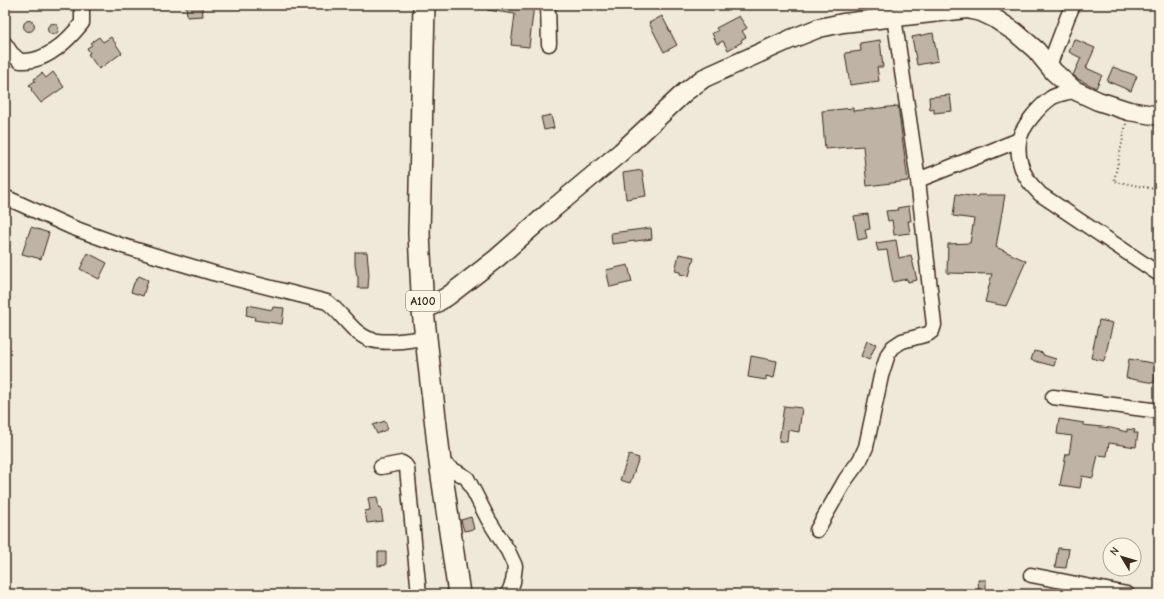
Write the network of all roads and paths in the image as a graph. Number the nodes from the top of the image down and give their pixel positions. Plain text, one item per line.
1 (80, 5) edge
2 (424, 5) edge
3 (548, 5) edge
4 (1073, 5) edge
5 (894, 17) junction
6 (5, 44) edge
7 (548, 44) dead end
8 (1049, 66) junction
9 (1074, 90) junction
10 (1128, 111) junction
11 (1159, 116) edge
12 (1018, 140) junction
13 (918, 180) junction
14 (1159, 190) edge
15 (5, 197) edge
16 (1159, 274) edge
17 (423, 311) junction
18 (425, 338) junction
19 (1053, 397) dead end
20 (1159, 412) edge
21 (440, 462) junction
22 (381, 467) dead end
23 (817, 530) dead end
24 (1031, 575) dead end
25 (419, 594) edge
26 (459, 594) edge
27 (508, 594) edge
28 (1127, 594) edge

1 - 6 street
2 - 17 highway, A100
3 - 7 street
4 - 8 street
5 - 8 main road
5 - 13 street
5 - 17 main road
8 - 9 main road
9 - 10 main road
9 - 12 street
10 - 11 main road
10 - 14 path
12 - 13 street
12 - 16 street
13 - 23 street
15 - 18 street
17 - 18 highway, A100
18 - 21 highway, A100
19 - 20 street
21 - 26 highway, A100
21 - 27 street
22 - 25 street
24 - 28 street

